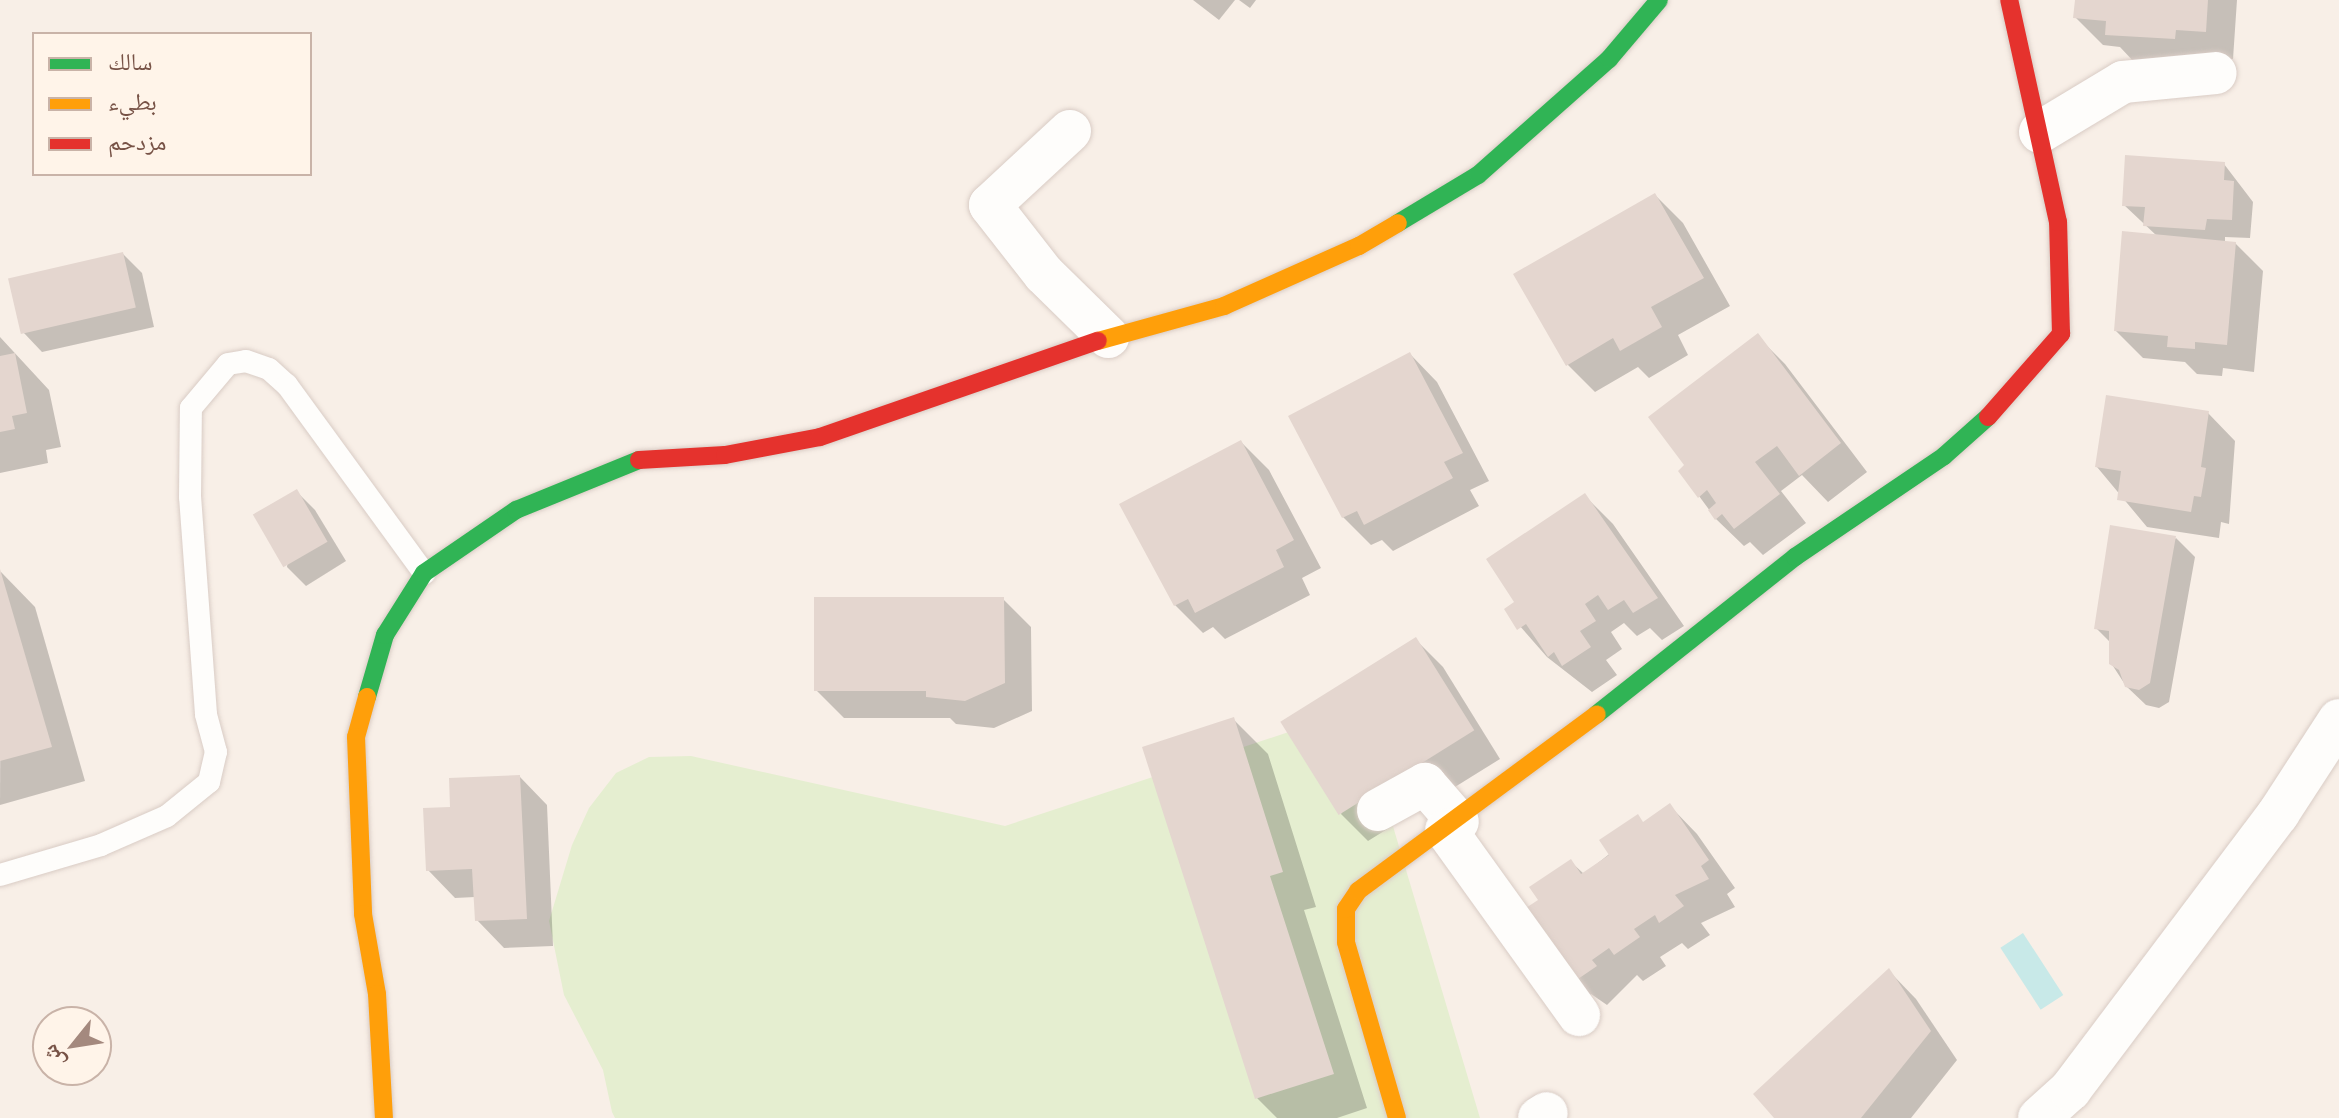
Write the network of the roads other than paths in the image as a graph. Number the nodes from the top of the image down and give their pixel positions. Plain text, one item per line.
1 (1659, 0) edge
2 (2009, 0) edge
3 (2216, 73) dead end
4 (1070, 131) dead end
5 (2040, 132) junction
6 (1108, 337) junction
7 (424, 573) junction
8 (2339, 720) edge
9 (1378, 810) dead end
10 (1452, 826) junction
11 (0, 875) edge
12 (1579, 1015) dead end
13 (384, 1118) edge
14 (1397, 1118) edge
15 (2039, 1118) edge

1 - 6 street
2 - 5 street
3 - 5 street
4 - 6 street
5 - 10 street
6 - 7 street
7 - 11 lane
7 - 13 street
8 - 15 street
9 - 10 street
10 - 12 street
10 - 14 street

